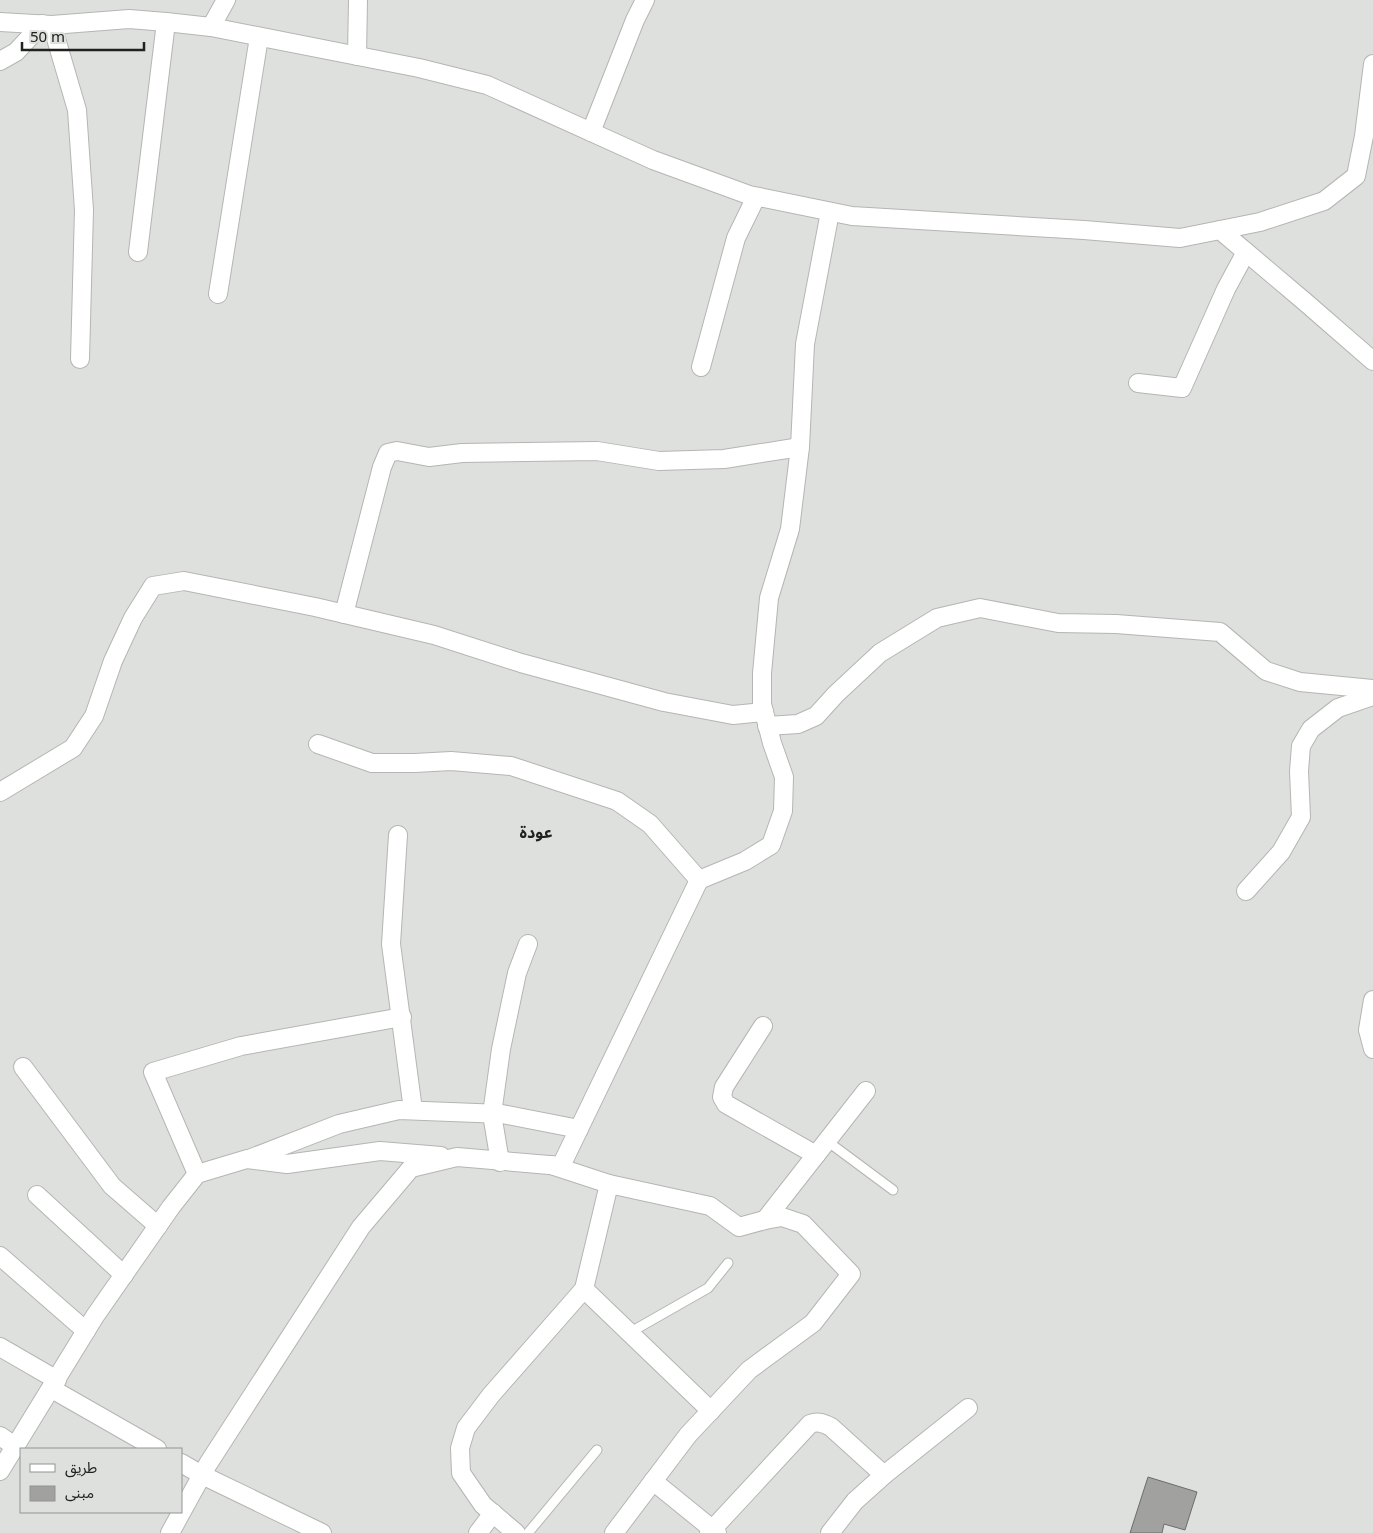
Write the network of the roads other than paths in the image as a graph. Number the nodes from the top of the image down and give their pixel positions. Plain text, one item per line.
1 (226, 0) edge
2 (358, 0) edge
3 (645, 0) edge
4 (0, 22) edge
5 (166, 22) junction
6 (47, 24) junction
7 (211, 27) junction
8 (259, 37) junction
9 (357, 56) junction
10 (0, 61) edge
11 (1373, 64) edge
12 (591, 132) junction
13 (756, 197) junction
14 (830, 212) junction
15 (1220, 230) junction
16 (138, 252) dead end
17 (1246, 252) junction
18 (218, 294) dead end
19 (80, 359) dead end
20 (1373, 361) edge
21 (701, 367) dead end
22 (1138, 384) dead end
23 (800, 447) junction
24 (344, 614) junction
25 (1373, 689) edge
26 (1373, 696) edge
27 (766, 719) junction
28 (318, 744) dead end
29 (0, 792) edge
30 (398, 835) dead end
31 (699, 880) junction
32 (1246, 891) dead end
33 (528, 944) dead end
34 (1373, 1000) edge
35 (402, 1017) junction
36 (763, 1026) dead end
37 (1373, 1049) edge
38 (23, 1067) dead end
39 (866, 1091) dead end
40 (413, 1110) junction
41 (492, 1114) junction
42 (579, 1129) junction
43 (828, 1141) junction
44 (816, 1155) junction
45 (457, 1157) junction
46 (248, 1160) junction
47 (500, 1162) junction
48 (551, 1165) junction
49 (197, 1174) junction
50 (609, 1184) junction
51 (893, 1190) dead end
52 (37, 1195) dead end
53 (765, 1220) junction
54 (158, 1226) junction
55 (0, 1256) edge
56 (728, 1263) dead end
57 (124, 1275) junction
58 (584, 1289) junction
59 (86, 1331) junction
60 (629, 1332) junction
61 (0, 1347) edge
62 (54, 1384) junction
63 (968, 1408) dead end
64 (710, 1411) junction
65 (0, 1436) edge
66 (16, 1447) junction
67 (155, 1448) edge
68 (597, 1450) dead end
69 (182, 1464) edge
70 (0, 1471) edge
71 (202, 1475) junction
72 (884, 1475) junction
73 (654, 1481) junction
74 (182, 1511) edge
75 (181, 1513) edge
76 (493, 1514) junction
77 (713, 1532) edge
78 (170, 1533) edge
79 (322, 1533) edge
80 (478, 1533) edge
81 (516, 1533) edge
82 (528, 1533) edge
83 (614, 1533) edge
84 (830, 1533) edge

1 - 7 street
2 - 9 street
3 - 12 street
4 - 6 street
5 - 6 street
5 - 7 street
5 - 16 street
6 - 10 street
6 - 19 street
7 - 8 street
8 - 9 street
8 - 18 street
9 - 12 street
11 - 15 street
12 - 13 street
13 - 14 street
13 - 21 street
14 - 15 street
14 - 23 street
15 - 17 street
17 - 20 street
17 - 22 street
23 - 24 street
23 - 27 street
24 - 27 street
24 - 29 street
25 - 27 street
26 - 32 street
27 - 31 street
28 - 31 street
30 - 35 street
31 - 42 street
33 - 41 street
34 - 37 street
35 - 40 street
35 - 49 street
36 - 44 street
38 - 54 street
39 - 43 street
40 - 41 street
40 - 46 street
41 - 42 street
41 - 47 street
42 - 48 street
43 - 44 street
43 - 51 lane
44 - 53 street
45 - 46 street
45 - 47 street
45 - 71 street
46 - 49 street
47 - 48 street
48 - 50 street
49 - 54 street
50 - 53 street
50 - 58 street
52 - 57 street
53 - 64 street
54 - 57 street
55 - 59 street
56 - 60 lane
57 - 59 street
58 - 60 street
58 - 76 street
59 - 62 street
60 - 64 street
61 - 62 street
62 - 66 street
62 - 67 street
63 - 72 street
64 - 73 street
65 - 66 street
66 - 70 street
68 - 82 lane
69 - 71 street
71 - 74 street
71 - 79 street
72 - 77 street
72 - 84 street
73 - 77 street
73 - 83 street
75 - 78 street
76 - 80 street
76 - 81 street

